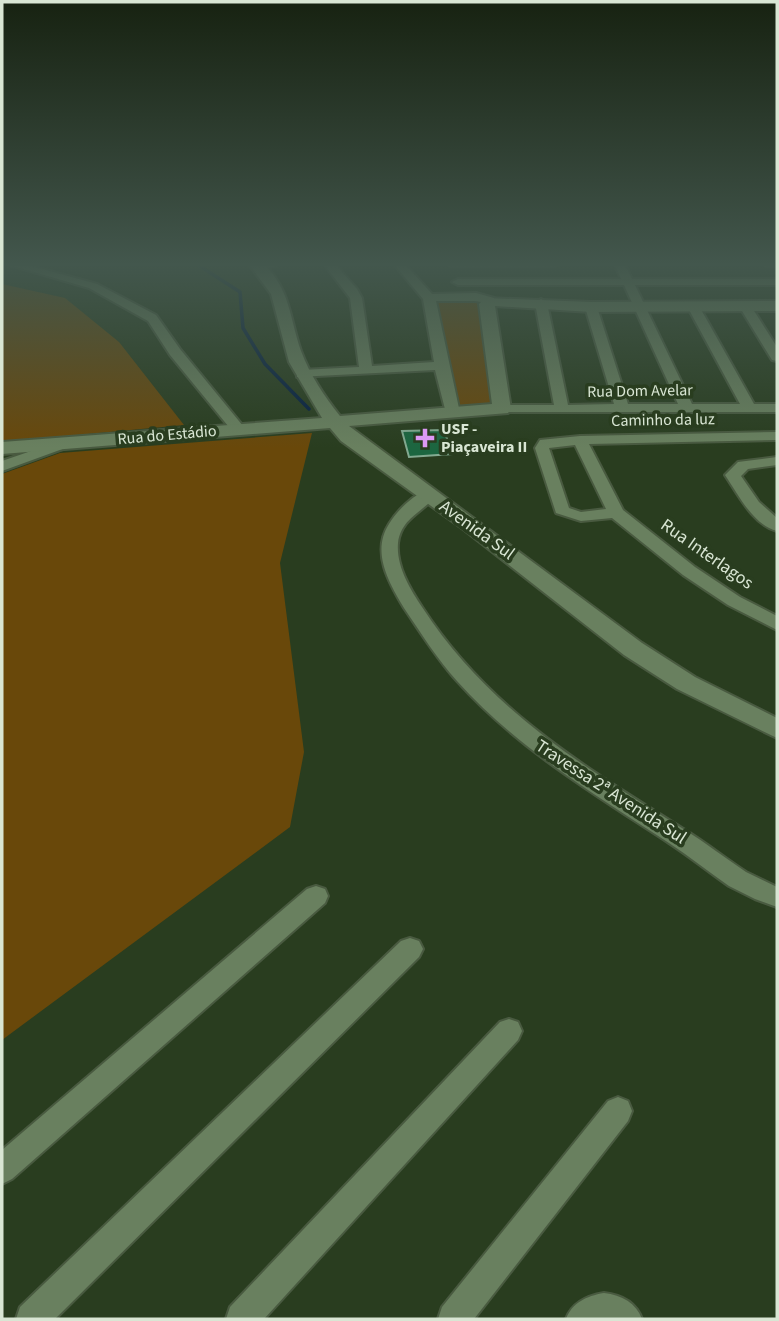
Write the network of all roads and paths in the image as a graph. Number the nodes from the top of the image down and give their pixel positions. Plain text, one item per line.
1 (156, 325) edge
2 (288, 325) edge
3 (360, 325) edge
4 (434, 325) edge
5 (489, 325) edge
6 (545, 325) edge
7 (596, 325) edge
8 (647, 325) edge
9 (703, 325) edge
10 (757, 325) edge
11 (777, 357) edge
12 (441, 366) junction
13 (366, 371) junction
14 (302, 374) junction
15 (562, 408) junction
16 (687, 408) junction
17 (749, 408) junction
18 (777, 408) edge
19 (502, 409) junction
20 (622, 409) junction
21 (453, 413) junction
22 (333, 421) junction
23 (237, 429) junction
24 (777, 436) edge
25 (580, 440) junction
26 (63, 444) junction
27 (2, 448) edge
28 (771, 461) edge
29 (2, 466) edge
30 (429, 495) junction
31 (616, 513) junction
32 (777, 526) edge
33 (777, 624) edge
34 (777, 729) edge
35 (316, 896) dead end
36 (777, 897) edge
37 (410, 949) dead end
38 (509, 1031) dead end
39 (618, 1111) dead end
40 (2, 1169) edge
41 (32, 1319) edge
42 (242, 1319) edge
43 (454, 1319) edge
44 (582, 1319) edge
45 (626, 1319) edge

1 - 23 street
2 - 14 street, Avenida Sul
3 - 13 street
4 - 12 street
5 - 19 street
6 - 15 street
7 - 20 street
8 - 16 street
9 - 17 street
10 - 11 street
12 - 13 street
12 - 21 street
13 - 14 street
14 - 22 street, Avenida Sul
15 - 19 street, Rua Dom Avelar
15 - 20 street, Rua Dom Avelar
16 - 17 street, Rua Dom Avelar
16 - 20 street, Rua Dom Avelar
17 - 18 street, Rua Dom Avelar
19 - 21 street, Rua do Estádio
21 - 22 street, Rua do Estádio
22 - 23 street, Rua do Estádio
22 - 30 street, Avenida Sul
23 - 26 street, Rua do Estádio
24 - 25 street, Caminho da luz
25 - 31 street, Rua Interlagos
25 - 31 street, Caminho da luz
26 - 27 street, Rua do Estádio
26 - 29 street
28 - 32 street
30 - 34 street, Avenida Sul
30 - 36 street, Travessa 2ª Avenida Sul
31 - 33 street, Rua Interlagos
35 - 40 street
37 - 41 street
38 - 42 street
39 - 43 street
44 - 45 street

